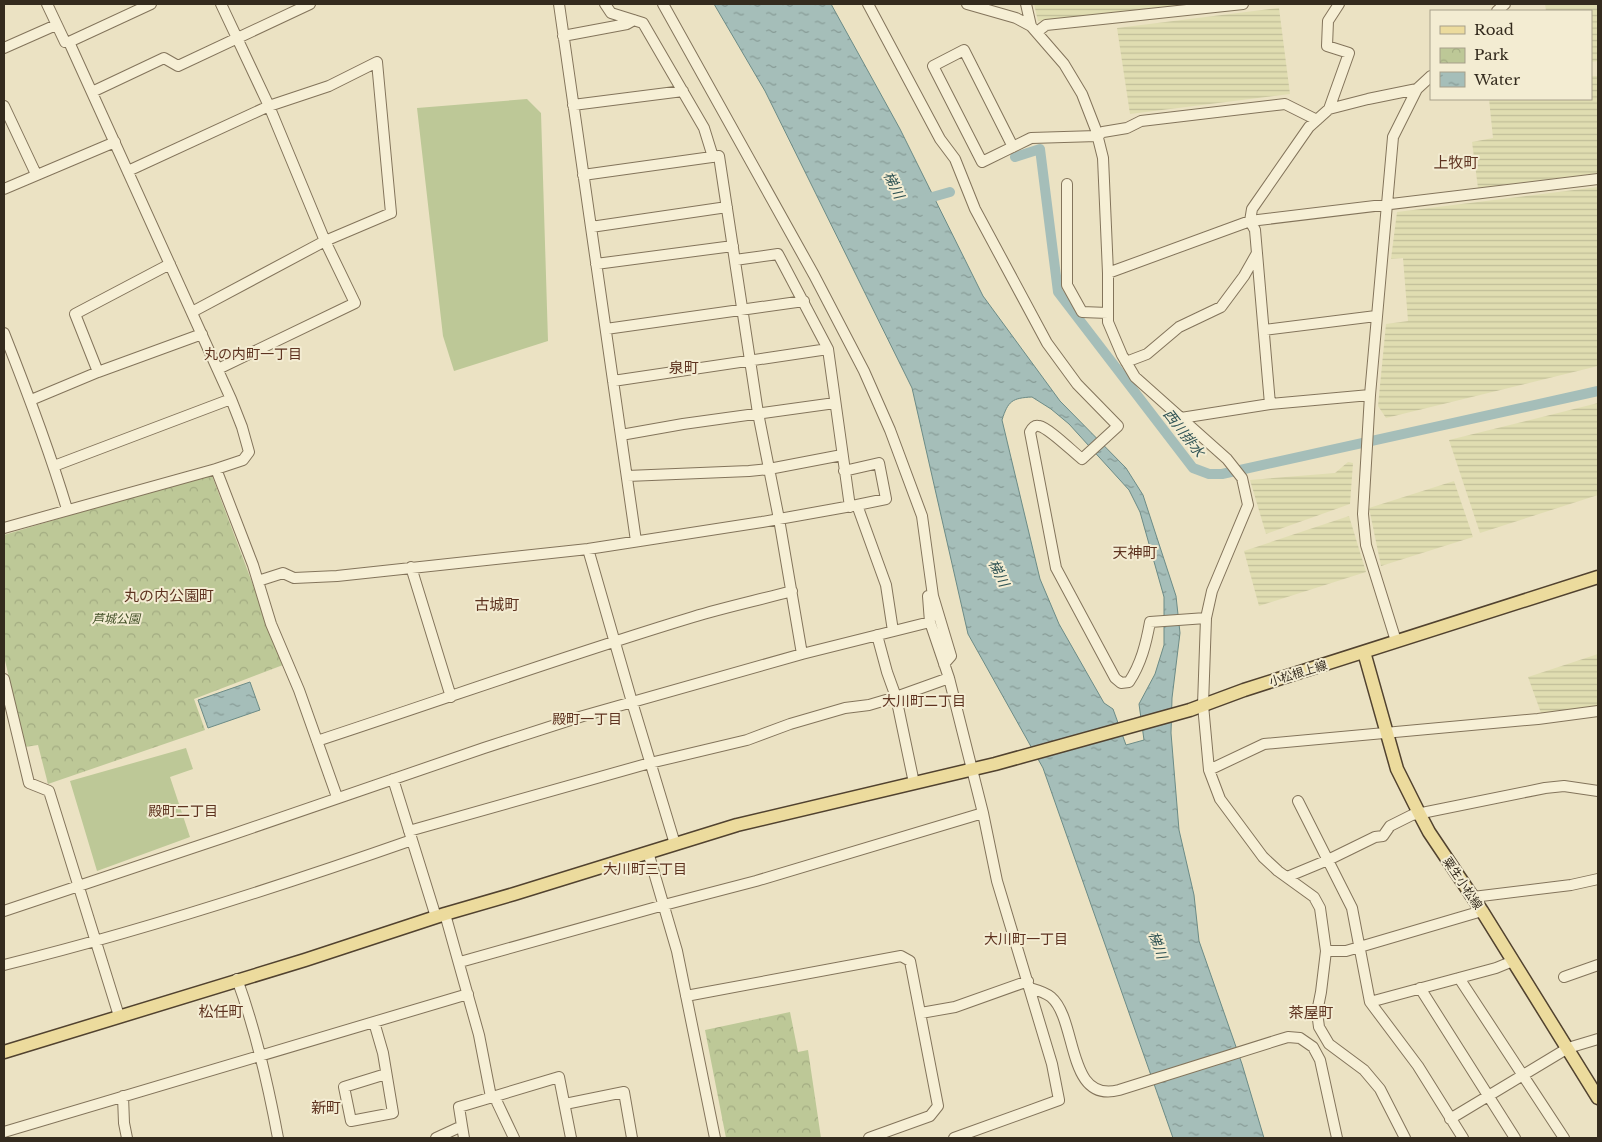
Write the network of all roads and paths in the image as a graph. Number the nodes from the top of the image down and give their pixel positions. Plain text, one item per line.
1 (47, 4) edge
2 (151, 4) edge
3 (221, 4) edge
4 (310, 4) edge
5 (559, 4) edge
6 (605, 4) edge
7 (663, 4) edge
8 (868, 4) edge
9 (874, 4) edge
10 (967, 4) edge
11 (1026, 4) edge
12 (1243, 4) edge
13 (1339, 4) edge
14 (874, 16) junction
15 (634, 20) junction
16 (56, 24) junction
17 (1034, 29) junction
18 (563, 36) junction
19 (237, 38) junction
20 (69, 42) junction
21 (4, 48) edge
22 (1430, 77) edge
23 (1417, 89) junction
24 (682, 91) junction
25 (92, 92) junction
26 (573, 105) junction
27 (4, 106) edge
28 (269, 106) junction
29 (1329, 109) junction
30 (1317, 120) junction
31 (1098, 136) junction
32 (115, 142) junction
33 (1013, 147) junction
34 (713, 157) junction
35 (128, 171) junction
36 (36, 174) junction
37 (583, 175) junction
38 (1598, 178) edge
39 (1067, 184) dead end
40 (4, 189) edge
41 (1386, 204) junction
42 (727, 207) junction
43 (1250, 221) junction
44 (591, 227) junction
45 (325, 241) junction
46 (733, 246) junction
47 (1257, 253) junction
48 (735, 260) junction
49 (170, 264) junction
50 (596, 264) junction
51 (1108, 273) junction
52 (804, 301) junction
53 (742, 310) junction
54 (192, 312) junction
55 (1108, 313) junction
56 (1376, 316) junction
57 (606, 329) junction
58 (1264, 330) junction
59 (4, 333) edge
60 (202, 334) junction
61 (828, 349) junction
62 (750, 362) junction
63 (1126, 362) junction
64 (218, 369) junction
65 (98, 372) junction
66 (613, 381) junction
67 (1370, 395) junction
68 (231, 399) junction
69 (31, 400) junction
70 (835, 403) junction
71 (1270, 404) junction
72 (758, 413) junction
73 (1181, 418) junction
74 (621, 435) junction
75 (842, 455) junction
76 (54, 466) junction
77 (216, 468) junction
78 (769, 469) junction
79 (844, 470) junction
80 (627, 476) junction
81 (854, 506) junction
82 (66, 509) junction
83 (779, 519) junction
84 (4, 528) edge
85 (636, 541) junction
86 (588, 549) junction
87 (411, 567) junction
88 (1598, 577) edge
89 (930, 578) junction
90 (258, 581) junction
91 (792, 591) junction
92 (1206, 618) junction
93 (930, 622) junction
94 (893, 631) junction
95 (877, 635) junction
96 (614, 641) junction
97 (1396, 641) junction
98 (1364, 652) junction
99 (802, 654) junction
100 (944, 664) junction
101 (949, 678) junction
102 (4, 679) edge
103 (451, 697) junction
104 (896, 697) junction
105 (632, 702) junction
106 (1203, 706) junction
107 (1598, 711) edge
108 (1386, 733) junction
109 (317, 741) junction
110 (650, 763) junction
111 (972, 769) junction
112 (1209, 770) junction
113 (393, 779) junction
114 (914, 783) junction
115 (1598, 791) edge
116 (337, 797) junction
117 (1298, 801) dead end
118 (983, 812) junction
119 (1419, 813) junction
120 (411, 835) junction
121 (675, 844) junction
122 (648, 852) junction
123 (1328, 860) junction
124 (1287, 878) junction
125 (1598, 879) edge
126 (80, 886) junction
127 (1473, 897) junction
128 (664, 905) junction
129 (4, 911) edge
130 (1482, 911) junction
131 (441, 915) junction
132 (97, 942) junction
133 (1361, 947) junction
134 (1326, 951) junction
135 (1512, 961) junction
136 (460, 962) junction
137 (4, 965) edge
138 (1598, 965) edge
139 (1564, 977) dead end
140 (1460, 978) junction
141 (237, 979) junction
142 (1029, 984) junction
143 (1420, 988) junction
144 (468, 994) junction
145 (686, 996) junction
146 (1370, 1002) junction
147 (920, 1014) junction
148 (119, 1016) junction
149 (374, 1022) junction
150 (1598, 1039) edge
151 (1568, 1048) junction
152 (4, 1052) edge
153 (261, 1056) junction
154 (386, 1074) junction
155 (1522, 1076) junction
156 (123, 1096) junction
157 (1489, 1096) junction
158 (491, 1097) junction
159 (1598, 1098) edge
160 (565, 1104) junction
161 (1450, 1119) junction
162 (462, 1126) junction
163 (4, 1132) edge
164 (127, 1138) edge
165 (278, 1138) edge
166 (436, 1138) edge
167 (464, 1138) edge
168 (514, 1138) edge
169 (571, 1138) edge
170 (632, 1138) edge
171 (715, 1138) edge
172 (869, 1138) edge
173 (954, 1138) edge
174 (1337, 1138) edge
175 (1405, 1138) edge
176 (1463, 1138) edge
177 (1515, 1138) edge
178 (1564, 1138) edge

1 - 16 street
2 - 20 street
3 - 19 street
4 - 19 street
5 - 18 street
6 - 15 street
7 - 89 street
8 - 14 street
9 - 14 street
10 - 17 street
11 - 17 street
12 - 17 street
13 - 29 street
14 - 92 street
15 - 18 street
15 - 24 street
16 - 20 street
16 - 21 street
17 - 31 street
18 - 26 street
19 - 25 street
19 - 28 street
20 - 25 street
22 - 23 street
23 - 29 street
23 - 41 street
24 - 26 street
24 - 34 street
25 - 32 street
26 - 37 street
27 - 36 street
28 - 35 street
28 - 45 street
28 - 45 street
29 - 30 street
30 - 31 street
30 - 43 street
31 - 33 street
31 - 51 street
32 - 35 street
32 - 36 street
33 - 33 street
34 - 37 street
34 - 42 street
35 - 49 street
36 - 40 street
37 - 44 street
38 - 41 street
39 - 55 street
41 - 43 street
41 - 56 street
42 - 44 street
42 - 46 street
43 - 47 street
43 - 51 street
44 - 50 street
45 - 54 street
45 - 64 street
46 - 48 street
46 - 50 street
47 - 58 street
47 - 63 street
48 - 52 street
48 - 53 street
49 - 54 street
49 - 65 street
50 - 57 street
51 - 55 street
52 - 53 street
52 - 61 street
53 - 57 street
53 - 62 street
54 - 60 street
55 - 63 street
56 - 58 street
56 - 67 street
57 - 66 street
58 - 71 street
59 - 69 street
60 - 64 street
60 - 65 street
61 - 62 street
61 - 70 street
62 - 66 street
62 - 72 street
63 - 73 street
64 - 68 street
65 - 69 street
66 - 74 street
67 - 71 street
67 - 97 street
68 - 76 street
68 - 77 street
69 - 76 street
70 - 72 street
70 - 75 street
71 - 73 street
72 - 74 street
72 - 78 street
73 - 92 street
74 - 80 street
75 - 78 street
75 - 79 street
76 - 82 street
77 - 82 street
77 - 90 street
78 - 80 street
78 - 83 street
79 - 81 street
79 - 81 street
80 - 85 street
81 - 83 street
81 - 94 street
82 - 84 street
83 - 85 street
83 - 91 street
85 - 86 street
86 - 87 street
86 - 96 street
87 - 90 street
87 - 103 street
88 - 97 main road, 小松根上線
89 - 93 street
89 - 100 street
90 - 109 street
91 - 96 street
91 - 99 street
92 - 106 street
93 - 94 street
93 - 100 street
94 - 95 street
95 - 99 street
95 - 104 street
96 - 103 street
96 - 105 street
97 - 98 main road, 小松根上線
98 - 106 main road, 小松根上線
98 - 108 main road, 粟生小松線
99 - 105 street
100 - 101 street
101 - 104 street
101 - 111 street
102 - 126 street
103 - 109 street
104 - 110 street
104 - 114 street
105 - 110 street
105 - 113 street
106 - 111 main road, 小松根上線
106 - 112 street
107 - 108 street
108 - 112 street
108 - 119 main road, 粟生小松線
109 - 116 street
110 - 120 street
110 - 121 street
111 - 114 main road, 小松根上線
111 - 118 street
112 - 124 street
113 - 116 street
113 - 120 street
114 - 121 main road, 小松根上線
115 - 119 street
116 - 126 street
117 - 123 street
118 - 128 street
118 - 142 street
119 - 123 street
119 - 127 main road, 粟生小松線
120 - 131 street
120 - 132 street
121 - 122 main road, 小松根上線
122 - 128 street
122 - 131 main road, 小松根上線
123 - 124 street
123 - 133 street
124 - 134 street
125 - 127 street
126 - 129 street
126 - 132 street
127 - 130 main road, 粟生小松線
128 - 136 street
128 - 145 street
130 - 133 street
130 - 135 main road, 粟生小松線
131 - 136 street
131 - 141 main road, 小松根上線
132 - 137 street
132 - 148 street
133 - 134 street
133 - 146 street
134 - 175 street
135 - 140 street
135 - 151 main road, 粟生小松線
136 - 144 street
138 - 139 street
140 - 143 street
140 - 155 street
141 - 148 main road, 小松根上線
141 - 153 street
142 - 147 street
142 - 173 street
142 - 174 street
143 - 146 street
143 - 157 street
144 - 149 street
144 - 158 street
145 - 147 street
145 - 171 street
146 - 161 street
147 - 172 street
148 - 152 main road, 小松根上線
149 - 153 street
149 - 154 street
150 - 151 street
151 - 155 street
151 - 159 main road, 粟生小松線
153 - 156 street
153 - 165 street
154 - 154 street
155 - 157 street
155 - 178 street
156 - 163 street
156 - 164 street
157 - 161 street
157 - 177 street
158 - 160 street
158 - 162 street
158 - 168 street
160 - 169 street
160 - 170 street
161 - 176 street
162 - 166 street
162 - 167 street

